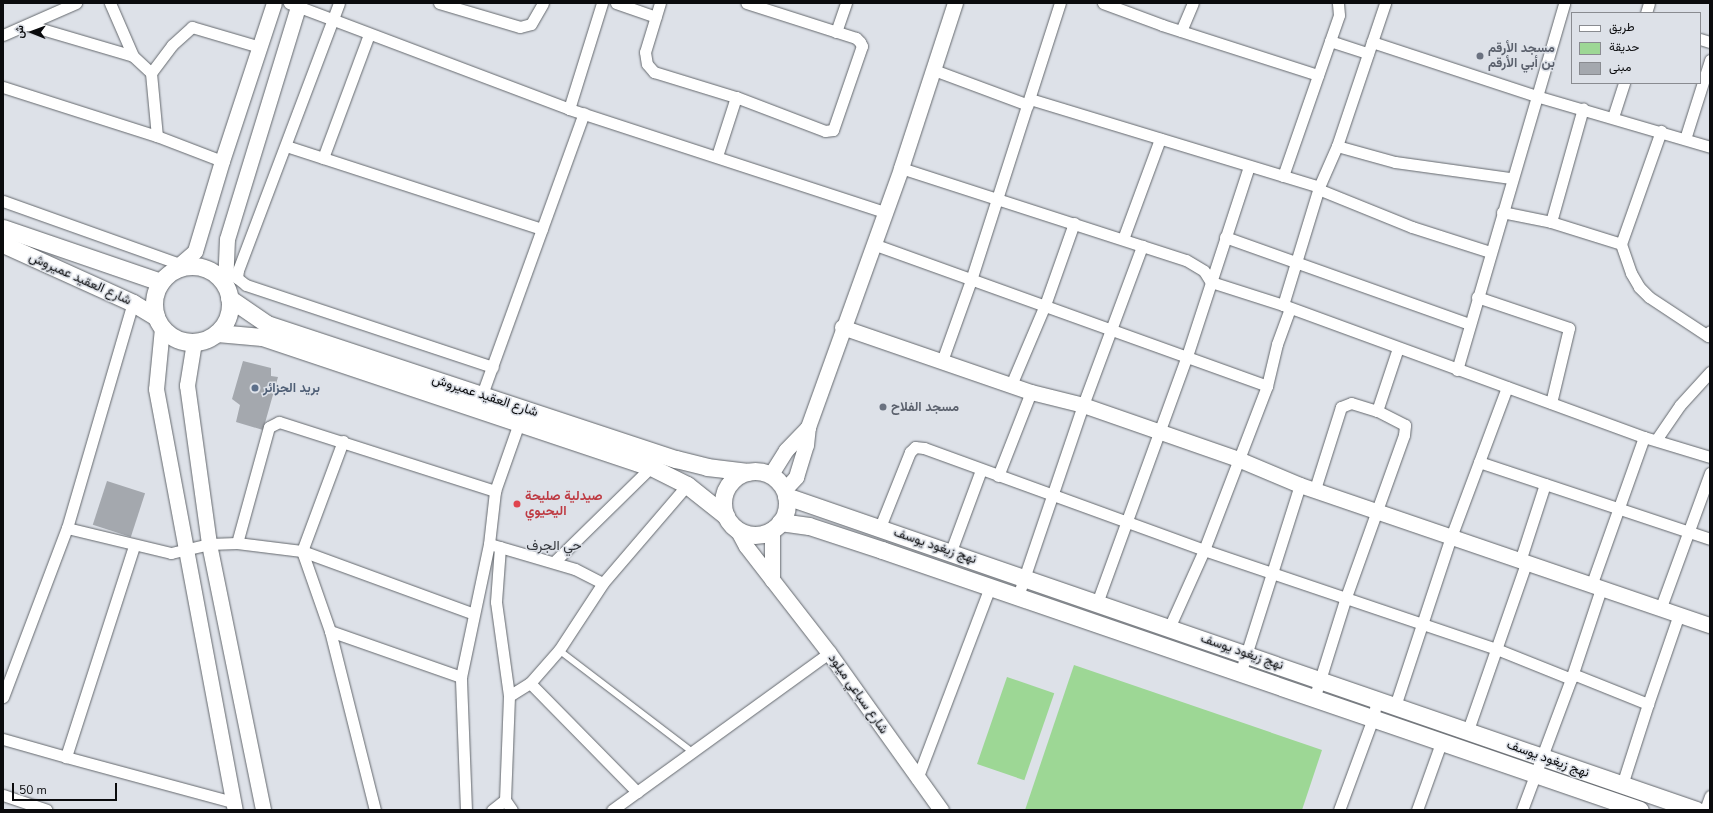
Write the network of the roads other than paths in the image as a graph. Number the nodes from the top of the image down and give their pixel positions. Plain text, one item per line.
1 (76, 3) edge
2 (110, 3) edge
3 (274, 3) edge
4 (339, 3) edge
5 (439, 3) edge
6 (542, 3) edge
7 (602, 3) edge
8 (616, 3) edge
9 (660, 3) edge
10 (746, 3) edge
11 (846, 3) edge
12 (955, 3) edge
13 (1060, 3) edge
14 (1102, 3) edge
15 (1193, 3) edge
16 (1338, 3) edge
17 (1386, 3) edge
18 (1564, 3) edge
19 (295, 4) edge
20 (456, 6) edge
21 (656, 17) junction
22 (334, 21) junction
23 (28, 25) junction
24 (1181, 31) junction
25 (836, 32) junction
26 (369, 34) junction
27 (3, 35) edge
28 (1330, 41) junction
29 (1372, 42) junction
30 (260, 47) junction
31 (1368, 53) junction
32 (133, 56) junction
33 (1710, 60) edge
34 (934, 70) junction
35 (151, 73) junction
36 (1318, 75) junction
37 (1624, 84) edge
38 (3, 86) edge
39 (1536, 96) junction
40 (736, 97) junction
41 (1029, 102) junction
42 (1583, 108) junction
43 (569, 109) junction
44 (584, 113) junction
45 (1613, 117) junction
46 (1661, 132) junction
47 (156, 136) junction
48 (1160, 139) junction
49 (1685, 139) junction
50 (286, 146) junction
51 (1337, 146) junction
52 (1710, 147) edge
53 (717, 156) junction
54 (323, 158) junction
55 (222, 161) junction
56 (1249, 166) junction
57 (901, 168) junction
58 (1283, 176) junction
59 (1511, 178) junction
60 (1318, 188) junction
61 (998, 198) junction
62 (3, 201) edge
63 (884, 212) junction
64 (1502, 212) junction
65 (1551, 222) junction
66 (1074, 223) junction
67 (3, 228) edge
68 (542, 229) junction
69 (1225, 237) junction
70 (1123, 239) junction
71 (3, 244) edge
72 (873, 244) junction
73 (1621, 244) junction
74 (1142, 246) junction
75 (1490, 252) junction
76 (1296, 261) junction
77 (171, 273) junction
78 (971, 280) junction
79 (1211, 282) junction
80 (227, 292) junction
81 (1476, 297) junction
82 (133, 303) junction
83 (1045, 304) junction
84 (1286, 307) junction
85 (159, 322) junction
86 (1469, 324) junction
87 (842, 327) junction
88 (1111, 330) junction
89 (217, 333) junction
90 (1709, 334) edge
91 (194, 342) junction
92 (1398, 348) junction
93 (1187, 356) junction
94 (942, 361) junction
95 (492, 367) junction
96 (1457, 370) junction
97 (1710, 372) edge
98 (1011, 385) junction
99 (1267, 386) junction
100 (1507, 387) junction
101 (1032, 392) junction
102 (480, 402) junction
103 (1551, 403) junction
104 (1083, 405) junction
105 (1377, 411) junction
106 (519, 423) junction
107 (808, 427) junction
108 (1160, 432) junction
109 (1644, 437) junction
110 (1656, 440) junction
111 (343, 441) junction
112 (1710, 457) edge
113 (1238, 459) junction
114 (1479, 462) junction
115 (651, 467) junction
116 (981, 470) junction
117 (748, 472) junction
118 (1710, 473) edge
119 (771, 474) junction
120 (998, 476) junction
121 (1545, 484) junction
122 (687, 485) junction
123 (1307, 487) junction
124 (495, 491) junction
125 (785, 493) junction
126 (1053, 494) junction
127 (1618, 508) junction
128 (1379, 511) junction
129 (726, 516) junction
130 (1126, 522) junction
131 (776, 525) junction
132 (880, 527) junction
133 (67, 528) junction
134 (738, 531) junction
135 (1688, 531) junction
136 (1450, 537) junction
137 (1710, 539) edge
138 (237, 543) junction
139 (209, 544) junction
140 (495, 545) junction
141 (134, 546) junction
142 (1204, 550) junction
143 (302, 551) junction
144 (951, 551) junction
145 (185, 552) junction
146 (554, 562) junction
147 (1523, 562) junction
148 (1272, 572) junction
149 (1023, 578) junction
150 (772, 580) junction
151 (603, 583) junction
152 (990, 587) junction
153 (1596, 588) junction
154 (1018, 596) junction
155 (1346, 597) junction
156 (1097, 604) junction
157 (1661, 607) junction
158 (474, 614) junction
159 (1679, 614) junction
160 (1423, 625) junction
161 (1710, 625) edge
162 (1169, 628) junction
163 (330, 631) junction
164 (1494, 648) junction
165 (559, 650) junction
166 (829, 653) junction
167 (1247, 654) junction
168 (1240, 674) junction
169 (1572, 676) junction
170 (461, 677) junction
171 (1319, 679) junction
172 (530, 683) junction
173 (509, 696) junction
174 (3, 697) edge
175 (1314, 699) junction
176 (1377, 699) junction
177 (1648, 704) junction
178 (1395, 706) junction
179 (1373, 718) junction
180 (1468, 730) junction
181 (3, 739) edge
182 (1442, 740) junction
183 (693, 752) junction
184 (66, 757) junction
185 (1543, 757) junction
186 (1535, 774) junction
187 (917, 779) junction
188 (1622, 786) junction
189 (637, 792) junction
190 (3, 795) edge
191 (1710, 796) edge
192 (505, 800) junction
193 (234, 806) edge
194 (47, 810) edge
195 (263, 810) edge
196 (375, 810) edge
197 (466, 810) edge
198 (492, 810) edge
199 (512, 810) edge
200 (612, 810) edge
201 (941, 810) edge
202 (1339, 810) edge
203 (1417, 810) edge
204 (1522, 810) edge
205 (1640, 810) edge
206 (1696, 810) edge
207 (1705, 810) edge

1 - 23 street
2 - 32 street
3 - 30 street
4 - 22 street
5 - 20 street
6 - 20 street
7 - 43 street
8 - 21 street
9 - 21 street
10 - 25 street
11 - 25 street
12 - 34 street
13 - 41 street
14 - 24 street
15 - 24 street
16 - 28 street
17 - 29 street
18 - 39 street
19 - 22 street
19 - 80 street
21 - 40 street
22 - 26 street
22 - 50 street
23 - 27 street
23 - 32 street
24 - 36 street
25 - 40 street
26 - 43 street
26 - 54 street
28 - 31 street
28 - 36 street
29 - 31 street
29 - 39 street
30 - 35 street
30 - 55 street
31 - 51 street
32 - 35 street
33 - 49 street
34 - 41 street
34 - 57 street
35 - 47 street
36 - 58 street
37 - 45 street
38 - 47 street
39 - 42 street
39 - 59 street
40 - 53 street
41 - 48 street
41 - 61 street
42 - 45 street
42 - 65 street
43 - 44 street
44 - 53 street
44 - 68 street
45 - 46 street
46 - 49 street
46 - 73 street
47 - 55 street
48 - 56 street
48 - 70 street
49 - 52 street
50 - 54 street
50 - 95 street
51 - 59 street
51 - 60 street
53 - 63 street
54 - 68 street
55 - 77 street
56 - 58 street
56 - 69 street
57 - 61 street
57 - 63 street
58 - 60 street
59 - 64 street
60 - 75 street
60 - 76 street
61 - 66 street
61 - 78 street
62 - 77 street
63 - 72 street
64 - 65 street
64 - 75 street
65 - 73 street
66 - 70 street
66 - 83 street
67 - 77 main road, شارع العقيد عميروش
68 - 95 street
69 - 76 street
69 - 79 street
70 - 74 street
71 - 82 main road, شارع العقيد عميروش
72 - 78 street
72 - 87 street
73 - 90 street
74 - 79 street
74 - 88 street
75 - 81 street
76 - 84 street
76 - 86 street
77 - 80 main road
77 - 85 main road
78 - 83 street
78 - 94 street
79 - 84 street
79 - 93 street
80 - 89 main road
80 - 102 main road, شارع العقيد عميروش
81 - 86 street
81 - 103 street
82 - 85 main road, شارع العقيد عميروش
82 - 133 street
83 - 88 street
83 - 98 street
84 - 92 street
84 - 99 street
85 - 91 main road
85 - 145 street
86 - 96 street
87 - 94 street
87 - 107 street
88 - 93 street
88 - 104 street
89 - 91 main road
89 - 102 main road, شارع العقيد عميروش
91 - 139 street
92 - 96 street
92 - 105 street
93 - 99 street
93 - 108 street
94 - 98 street
95 - 102 street
96 - 100 street
97 - 110 street
98 - 101 street
99 - 113 street
100 - 103 street
100 - 114 street
101 - 104 street
101 - 120 street
102 - 106 main road, شارع العقيد عميروش
102 - 117 main road, شارع العقيد عميروش
103 - 109 street
104 - 108 street
104 - 126 street
105 - 123 street
105 - 128 street
106 - 115 main road, شارع العقيد عميروش
106 - 124 street
107 - 119 street
107 - 125 street
108 - 113 street
108 - 130 street
109 - 110 street
109 - 127 street
110 - 112 street
111 - 124 street
111 - 138 street
111 - 143 street
113 - 123 street
113 - 142 street
114 - 121 street
114 - 136 street
115 - 122 main road, شارع العقيد عميروش
115 - 146 street
116 - 120 street
116 - 132 street
116 - 144 street
117 - 119 main road
117 - 129 main road
118 - 135 street
119 - 125 main road
120 - 126 street
121 - 127 street
121 - 147 street
122 - 129 main road, شارع العقيد عميروش
122 - 151 street
123 - 128 street
123 - 148 street
124 - 140 street
125 - 131 main road
125 - 132 main road, نهج زيغود يوسف
126 - 130 street
126 - 149 street
127 - 135 street
127 - 153 street
128 - 136 street
128 - 155 street
129 - 134 main road
130 - 142 street
130 - 156 street
131 - 134 main road
131 - 150 street
131 - 152 main road, نهج زيغود يوسف
132 - 144 main road, نهج زيغود يوسف
133 - 141 street
133 - 174 street
134 - 150 street, شارع سباعي ميلود
135 - 137 street
135 - 157 street
136 - 147 street
136 - 160 street
138 - 139 street
138 - 143 street
139 - 145 street
139 - 195 street
140 - 146 street
140 - 158 street
140 - 173 street
141 - 145 street
141 - 184 street
142 - 148 street
142 - 162 street
143 - 158 street
143 - 163 street
144 - 149 main road, نهج زيغود يوسف
145 - 193 street
146 - 151 street
147 - 153 street
147 - 164 street
148 - 155 street
148 - 167 street
149 - 154 street
149 - 156 main road, نهج زيغود يوسف
150 - 166 street, شارع سباعي ميلود
151 - 165 street
152 - 154 main road, نهج زيغود يوسف
152 - 187 street
153 - 157 street
153 - 169 street
154 - 168 main road, نهج زيغود يوسف
155 - 160 street
155 - 171 street
156 - 162 main road, نهج زيغود يوسف
157 - 159 street
158 - 170 street
159 - 161 street
159 - 177 street
160 - 164 street
160 - 178 street
162 - 167 main road, نهج زيغود يوسف
163 - 170 street
163 - 196 street
164 - 169 street
164 - 180 street
165 - 172 street
165 - 183 lane
166 - 183 street
166 - 187 street, شارع سباعي ميلود
167 - 168 street
167 - 171 main road, نهج زيغود يوسف
168 - 175 main road, نهج زيغود يوسف
169 - 177 street
169 - 185 street
170 - 197 street
171 - 175 street
171 - 176 main road, نهج زيغود يوسف
172 - 173 street
172 - 189 street
173 - 192 street
175 - 179 main road, نهج زيغود يوسف
176 - 178 main road, نهج زيغود يوسف
176 - 179 street
177 - 188 street
178 - 180 main road, نهج زيغود يوسف
179 - 182 main road, نهج زيغود يوسف
179 - 202 street
180 - 185 main road, نهج زيغود يوسف
181 - 184 street
182 - 186 main road, نهج زيغود يوسف
182 - 203 street
183 - 189 street
184 - 193 street
185 - 186 street
185 - 188 main road, نهج زيغود يوسف
186 - 204 street
186 - 205 main road, نهج زيغود يوسف
187 - 201 street, شارع سباعي ميلود
188 - 206 main road, نهج زيغود يوسف
189 - 200 street
190 - 194 street
191 - 207 street
192 - 198 street
192 - 199 street

